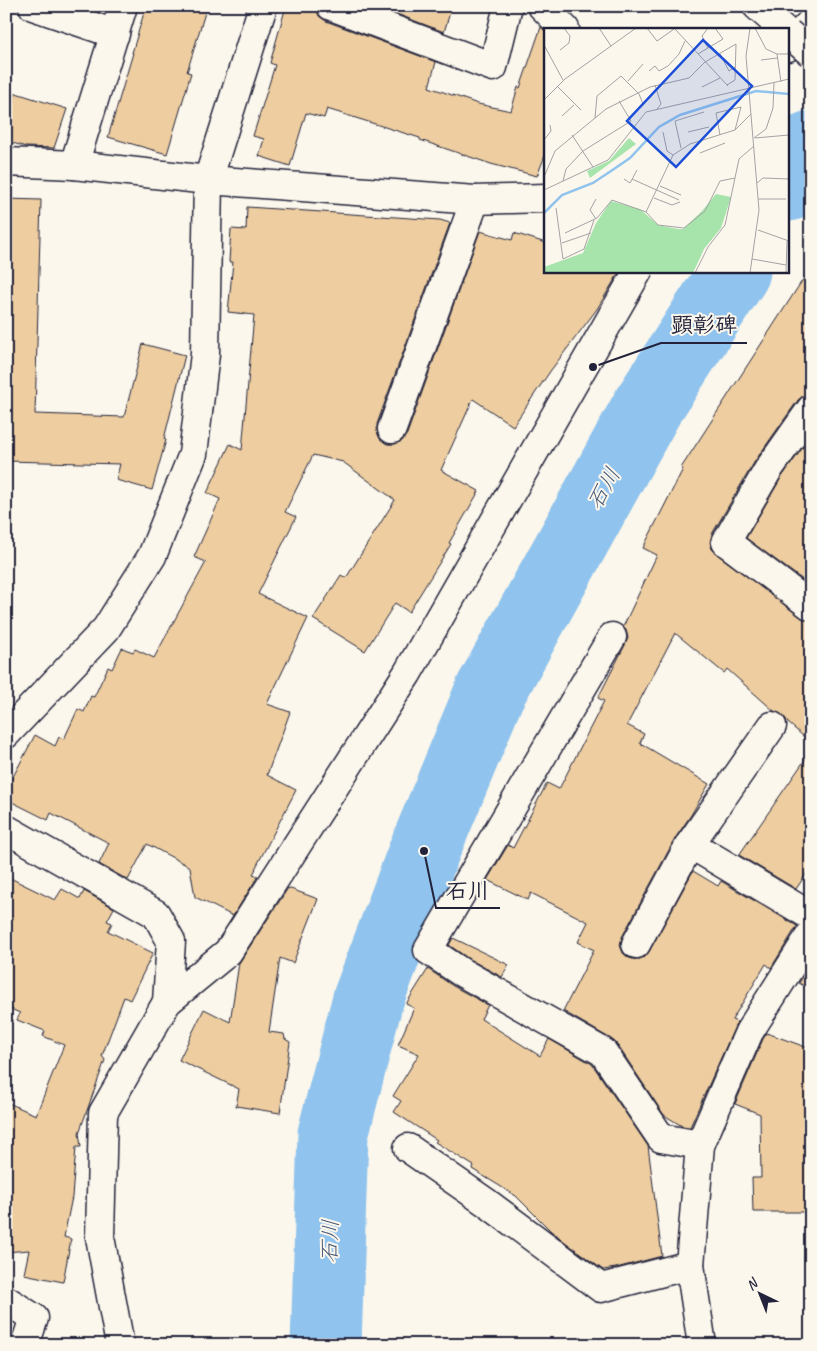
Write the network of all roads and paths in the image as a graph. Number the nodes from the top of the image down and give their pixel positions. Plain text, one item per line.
1 (33, 6) edge
2 (123, 6) edge
3 (263, 6) edge
4 (331, 6) edge
5 (508, 6) edge
6 (542, 6) edge
7 (757, 6) edge
8 (811, 22) edge
9 (564, 28) edge
10 (782, 28) edge
11 (115, 34) junction
12 (790, 35) edge
13 (790, 45) edge
14 (811, 53) edge
15 (6, 162) edge
16 (74, 166) junction
17 (208, 180) junction
18 (544, 198) edge
19 (475, 200) junction
20 (637, 272) edge
21 (811, 409) edge
22 (392, 429) dead end
23 (811, 606) edge
24 (612, 637) dead end
25 (772, 726) dead end
26 (6, 734) edge
27 (6, 829) edge
28 (690, 844) junction
29 (811, 916) edge
30 (811, 934) edge
31 (636, 944) dead end
32 (167, 1002) junction
33 (700, 1145) junction
34 (408, 1148) dead end
35 (690, 1265) junction
36 (6, 1300) edge
37 (25, 1345) edge
38 (120, 1345) edge
39 (702, 1345) edge

1 - 11 main road
2 - 11 main road
3 - 17 main road
4 - 5 main road
6 - 9 main road
7 - 10 main road
8 - 13 main road
11 - 16 main road
12 - 14 main road, bridge
15 - 16 main road
16 - 17 main road
17 - 19 main road
17 - 26 main road
18 - 19 main road
19 - 22 main road
20 - 32 main road
21 - 23 main road
24 - 33 main road
25 - 28 main road
27 - 32 main road
28 - 29 main road
28 - 31 main road
30 - 33 main road
32 - 38 main road
33 - 35 main road
34 - 35 main road
35 - 39 main road
36 - 37 main road

